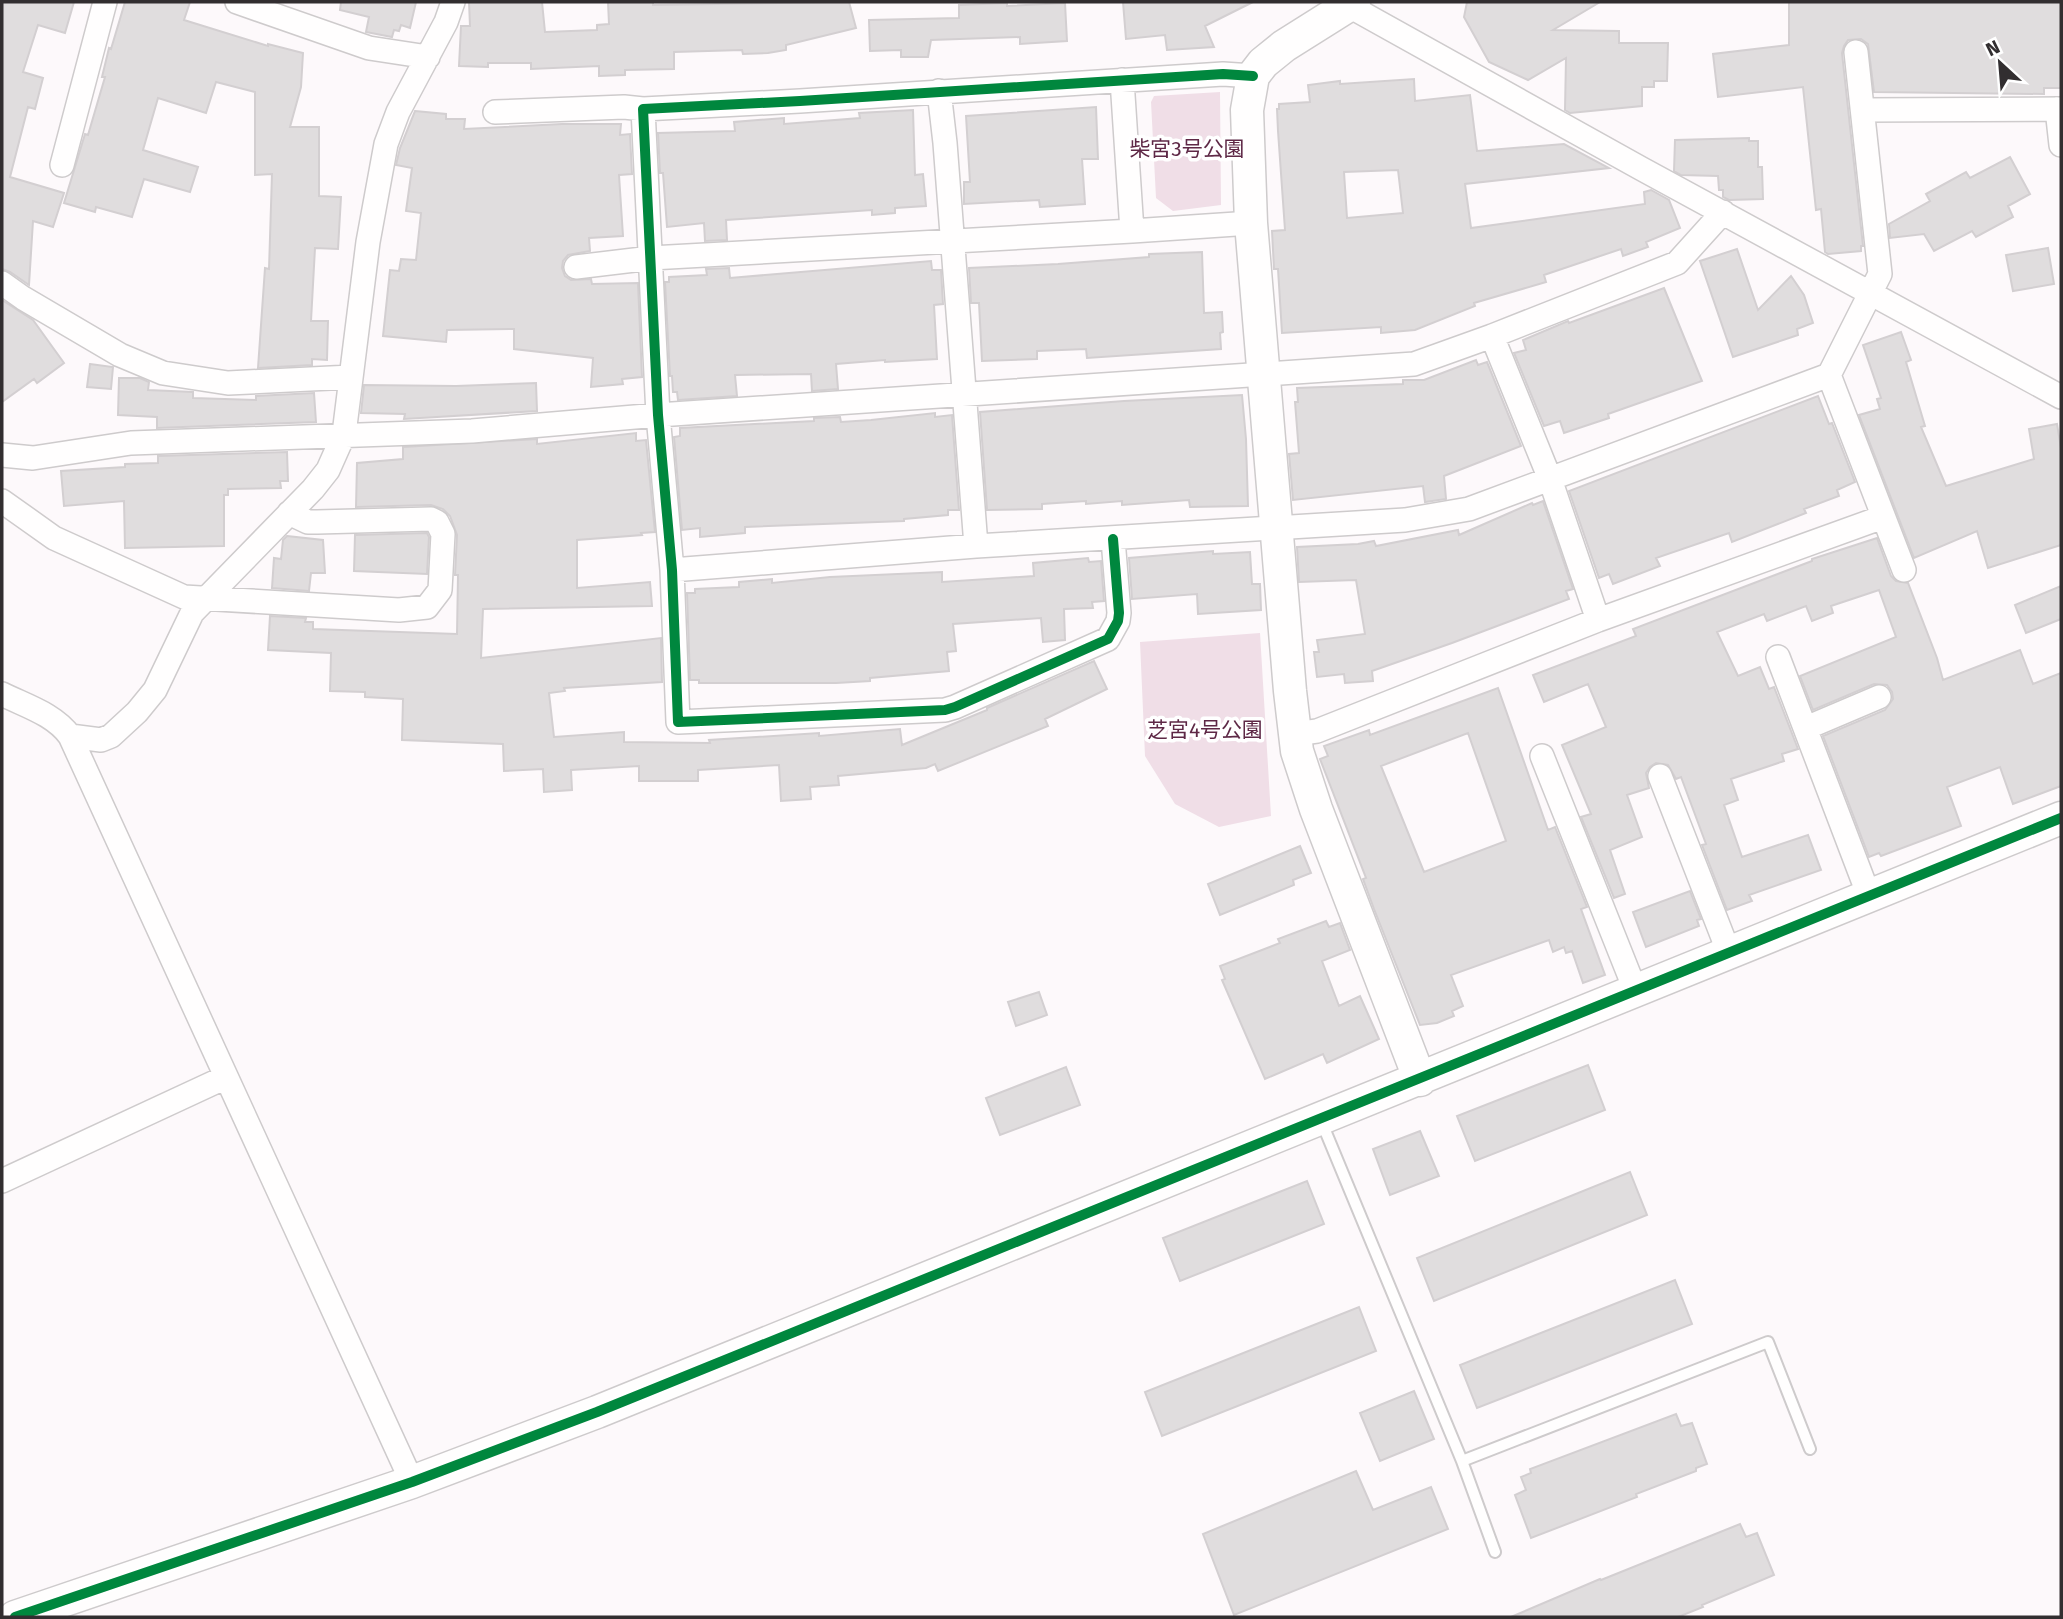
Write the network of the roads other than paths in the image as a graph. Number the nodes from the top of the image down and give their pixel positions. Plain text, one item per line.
1 (105, 2) edge
2 (237, 2) edge
3 (453, 2) edge
4 (1348, 3) edge
5 (265, 7) edge
6 (1856, 52) dead end
7 (428, 57) junction
8 (1253, 76) junction
9 (1122, 80) junction
10 (939, 91) junction
11 (643, 109) junction
12 (2059, 109) edge
13 (1864, 110) junction
14 (495, 112) dead end
15 (2061, 145) edge
16 (62, 165) dead end
17 (1723, 212) junction
18 (1251, 223) junction
19 (1132, 231) junction
20 (951, 243) junction
21 (651, 258) junction
22 (576, 267) dead end
23 (2, 283) edge
24 (1871, 292) junction
25 (1492, 336) junction
26 (1265, 374) junction
27 (1829, 375) junction
28 (351, 377) junction
29 (963, 395) junction
30 (2061, 397) edge
31 (659, 415) junction
32 (344, 434) junction
33 (2, 455) edge
34 (1549, 479) junction
35 (2, 501) edge
36 (289, 513) junction
37 (1883, 517) junction
38 (1277, 527) junction
39 (1113, 538) junction
40 (976, 546) junction
41 (672, 570) junction
42 (1904, 570) dead end
43 (204, 599) junction
44 (1598, 620) junction
45 (1778, 657) dead end
46 (2, 694) edge
47 (1879, 697) dead end
48 (1805, 729) junction
49 (1295, 734) junction
50 (71, 736) junction
51 (1542, 756) dead end
52 (1660, 776) dead end
53 (2061, 818) edge
54 (1869, 896) junction
55 (1729, 954) junction
56 (1636, 992) junction
57 (226, 1077) junction
58 (1420, 1080) junction
59 (1321, 1120) junction
60 (2, 1181) edge
61 (1810, 1449) dead end
62 (1462, 1461) junction
63 (412, 1482) junction
64 (1495, 1552) dead end
65 (15, 1617) edge

1 - 16 street
2 - 5 street
3 - 7 street
4 - 8 street
4 - 17 street
5 - 7 street
6 - 13 street
7 - 28 street
8 - 9 street
8 - 18 street
9 - 10 street
9 - 19 street
10 - 11 street
10 - 20 street
11 - 14 street
11 - 21 street
12 - 13 street
12 - 15 street
13 - 24 street
17 - 24 street
17 - 25 street
18 - 19 street
18 - 26 street
19 - 20 street
20 - 21 street
20 - 29 street
21 - 22 street
21 - 31 street
23 - 28 street
24 - 27 street
24 - 30 street
25 - 26 street
25 - 34 street
26 - 29 street
26 - 38 street
27 - 34 street
27 - 37 street
28 - 32 street
29 - 31 street
29 - 40 street
31 - 32 street
31 - 41 street
32 - 33 street
32 - 36 street
34 - 38 street
34 - 44 street
35 - 43 street
36 - 43 street
36 - 43 street
37 - 42 street
37 - 44 street
38 - 39 street
38 - 49 street
39 - 40 street
39 - 41 street
40 - 41 street
43 - 50 street
44 - 49 street
45 - 48 street
46 - 50 street
47 - 48 street
48 - 54 street
49 - 58 street
50 - 57 street
51 - 56 street
52 - 55 street
53 - 54 street
54 - 55 street
55 - 56 street
56 - 58 street
57 - 60 street
57 - 63 street
58 - 59 street
59 - 62 lane
59 - 63 street
61 - 62 lane
62 - 64 lane
63 - 65 street

